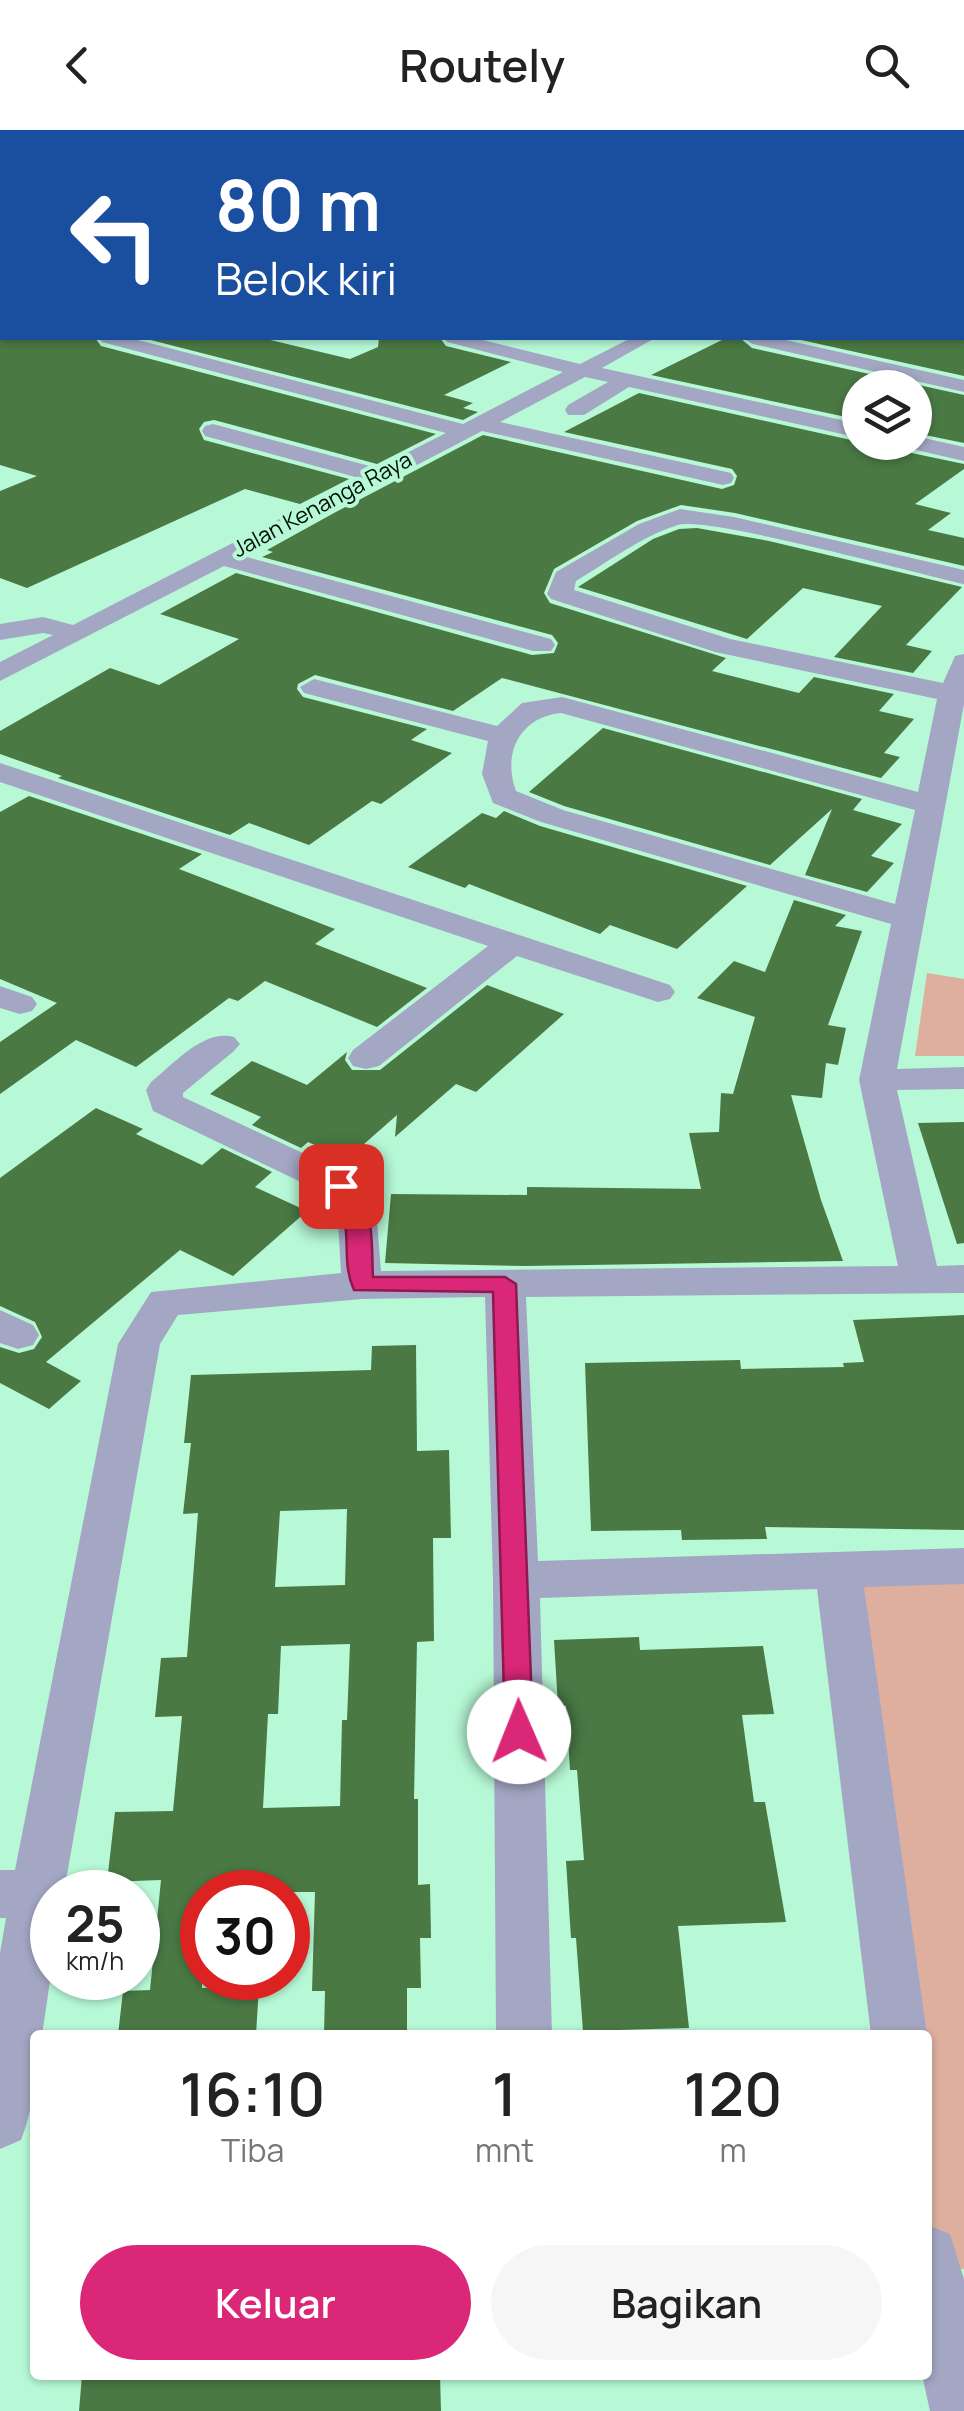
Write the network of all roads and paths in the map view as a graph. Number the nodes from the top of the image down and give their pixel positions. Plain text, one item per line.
1 (118, 340) edge
2 (461, 340) edge
3 (597, 340) edge
4 (641, 340) edge
5 (762, 340) edge
6 (549, 364) junction
7 (581, 370) junction
8 (626, 380) junction
9 (964, 386) edge
10 (576, 410) dead end
11 (469, 427) junction
12 (842, 427) edge
13 (213, 431) dead end
14 (932, 447) edge
15 (964, 454) edge
16 (375, 476) junction
17 (723, 478) dead end
18 (221, 558) junction
19 (964, 578) edge
20 (0, 632) edge
21 (75, 633) junction
22 (542, 644) dead end
23 (964, 662) edge
24 (0, 673) edge
25 (314, 687) dead end
26 (958, 695) edge
27 (504, 737) junction
28 (0, 772) edge
29 (930, 805) junction
30 (907, 918) junction
31 (512, 943) junction
32 (658, 992) dead end
33 (222, 1044) dead end
34 (366, 1058) dead end
35 (964, 1078) edge
36 (878, 1080) junction
37 (920, 1277) junction
38 (964, 1279) edge
39 (505, 1284) junction
40 (362, 1285) junction
41 (964, 1566) edge
42 (838, 1568) junction
43 (516, 1580) junction
44 (19, 1894) edge
45 (524, 2030) edge
46 (898, 2030) edge
47 (0, 2120) edge
48 (937, 2271) edge
49 (962, 2411) edge

1 - 11 street
2 - 6 street
3 - 6 street
4 - 7 street, Jalan Kenanga Raya
5 - 9 street
6 - 7 street
7 - 8 street
7 - 11 street, Jalan Kenanga Raya
8 - 10 street
8 - 12 street
11 - 16 street, Jalan Kenanga Raya
11 - 17 street
13 - 16 street
14 - 15 street
16 - 18 street, Jalan Kenanga Raya
18 - 21 street, Jalan Kenanga Raya
18 - 22 street
19 - 26 street
20 - 21 street
21 - 24 street, Jalan Kenanga Raya
23 - 26 street
25 - 27 street
26 - 29 street
27 - 29 street
27 - 30 street
28 - 31 street
29 - 30 street
30 - 36 street
31 - 32 street
31 - 34 street
33 - 40 street
35 - 36 street
36 - 37 street
37 - 38 street
37 - 39 street
39 - 40 street
39 - 43 street
40 - 44 street
41 - 42 street
42 - 43 street
42 - 46 street
43 - 45 street
44 - 47 street
48 - 49 street

